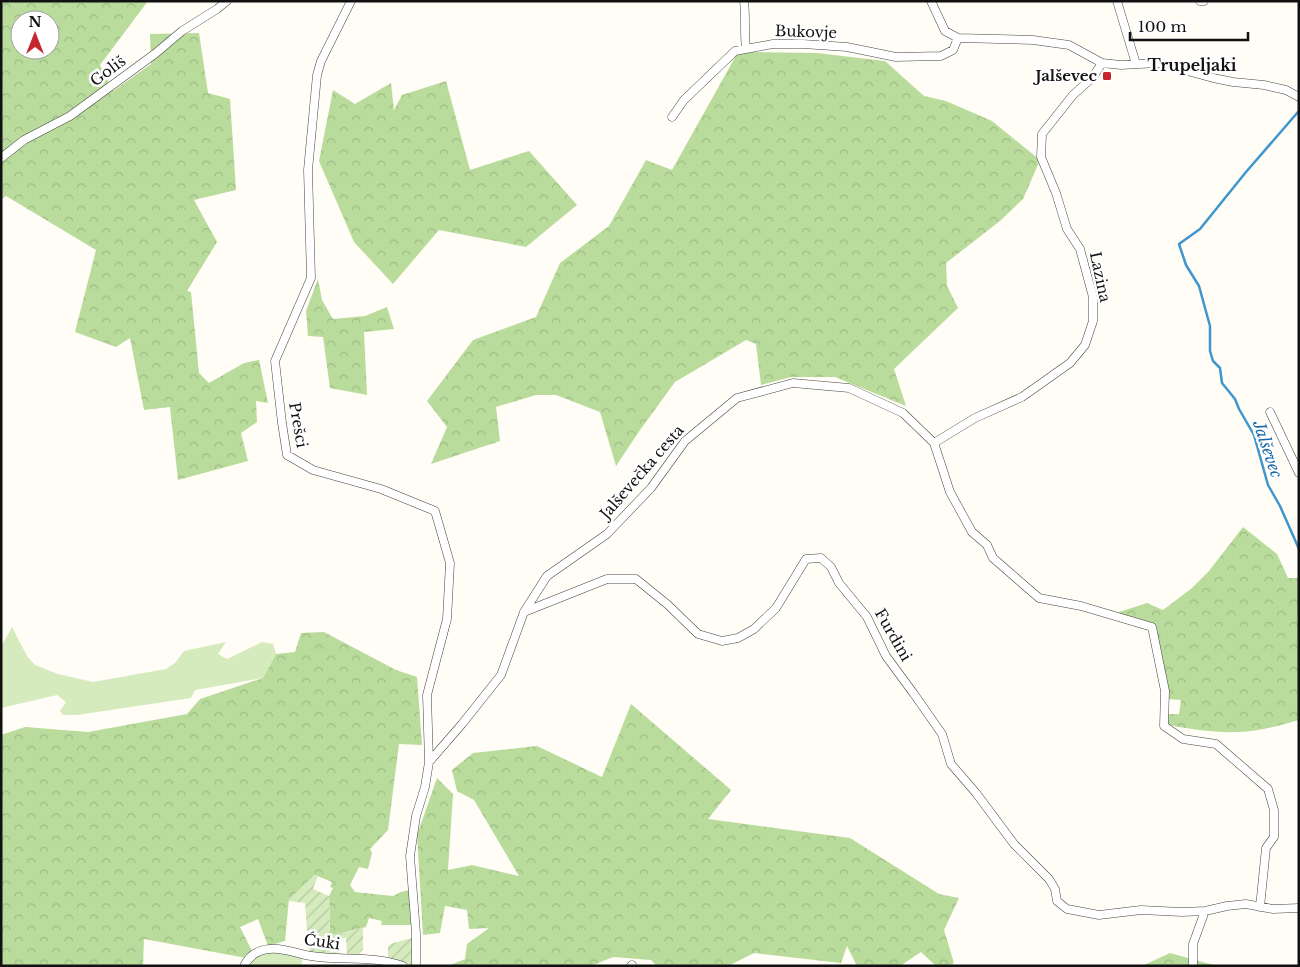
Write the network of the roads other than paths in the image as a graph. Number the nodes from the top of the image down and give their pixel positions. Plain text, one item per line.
1 (227, 1) edge
2 (351, 1) edge
3 (744, 1) edge
4 (931, 1) edge
5 (1117, 1) edge
6 (1200, 1) edge
7 (1204, 1) edge
8 (958, 38) junction
9 (746, 48) junction
10 (1102, 63) junction
11 (1136, 64) junction
12 (1299, 97) edge
13 (672, 117) dead end
14 (1, 158) edge
15 (1270, 412) dead end
16 (934, 443) junction
17 (1299, 473) edge
18 (524, 612) junction
19 (429, 762) junction
20 (1260, 907) junction
21 (1299, 908) edge
22 (1205, 911) junction
23 (244, 966) edge
24 (403, 966) edge
25 (416, 966) edge
26 (1193, 966) edge

1 - 14 street, Goliš
2 - 19 street, Prešci
3 - 9 street
4 - 8 street
5 - 11 street
6 - 7 street
8 - 9 street, Bukovje
8 - 10 street
9 - 13 street, Bukovje
10 - 11 street
10 - 16 street, Lazina
11 - 12 street
15 - 17 street
16 - 18 street, Jalševečka cesta
16 - 20 street, Jalševečka cesta
18 - 19 street, Jalševečka cesta
18 - 22 street, Furdini
19 - 25 street
20 - 21 street, Furdini
20 - 22 street, Furdini
22 - 26 street
23 - 24 street, Ćuki

